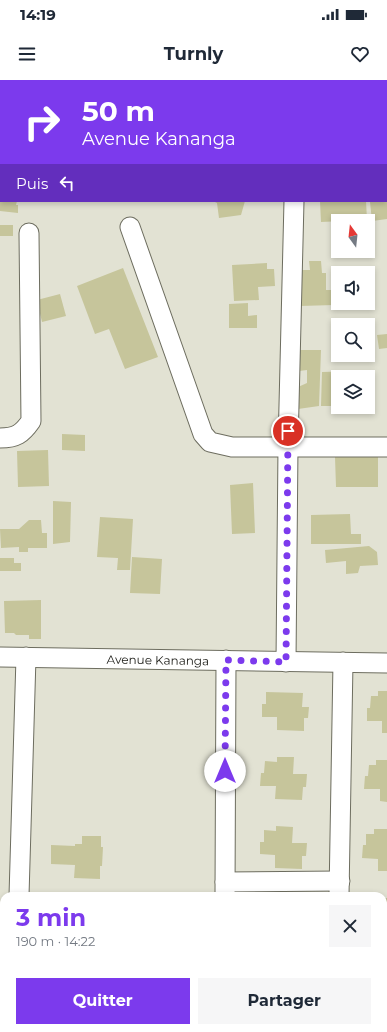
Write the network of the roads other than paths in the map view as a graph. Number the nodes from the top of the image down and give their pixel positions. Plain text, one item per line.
1 (294, 202) edge
2 (130, 227) dead end
3 (28, 233) dead end
4 (0, 438) edge
5 (288, 446) junction
6 (387, 447) edge
7 (0, 657) edge
8 (26, 657) junction
9 (226, 660) junction
10 (286, 662) junction
11 (343, 662) junction
12 (387, 663) edge
13 (225, 889) edge
14 (340, 889) edge
15 (19, 892) edge

1 - 5 street
2 - 5 street
3 - 4 street
5 - 6 street
5 - 10 street
7 - 8 street, Avenue Kananga
8 - 9 street, Avenue Kananga
8 - 15 street
9 - 10 street, Avenue Kananga
9 - 13 street
10 - 11 street, Avenue Kananga
11 - 12 street, Avenue Kananga
11 - 14 street
13 - 14 street

